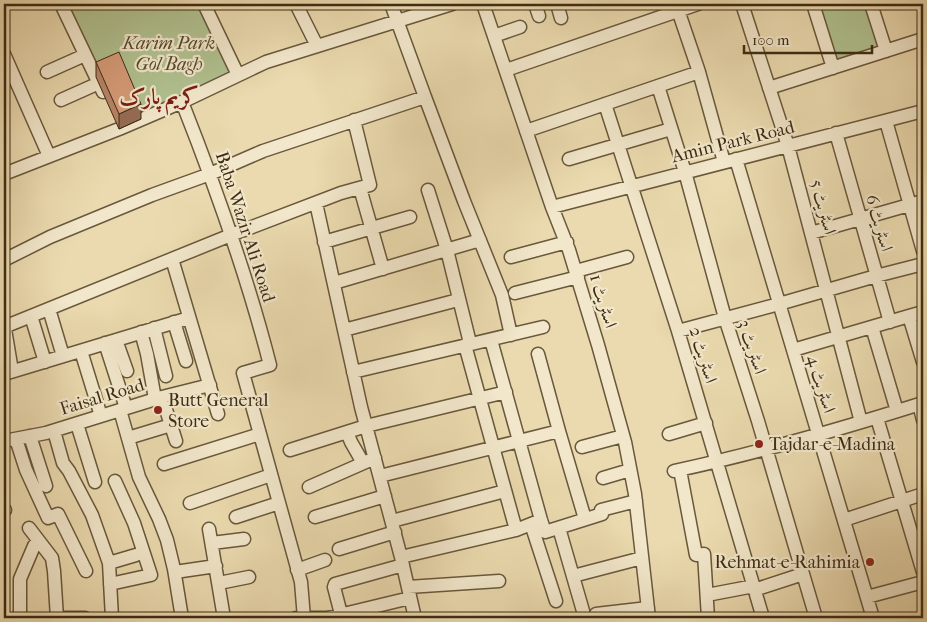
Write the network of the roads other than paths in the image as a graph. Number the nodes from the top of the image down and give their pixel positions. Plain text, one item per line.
1 (61, 4) edge
2 (204, 4) edge
3 (296, 4) edge
4 (391, 4) edge
5 (452, 4) edge
6 (483, 4) edge
7 (557, 4) edge
8 (693, 4) edge
9 (742, 4) edge
10 (813, 4) edge
11 (871, 4) edge
12 (678, 10) junction
13 (562, 18) dead end
14 (397, 21) junction
15 (520, 27) dead end
16 (494, 36) junction
17 (923, 40) edge
18 (317, 46) junction
19 (886, 51) junction
20 (4, 54) edge
21 (85, 55) junction
22 (833, 68) junction
23 (506, 70) junction
24 (47, 72) dead end
25 (699, 72) junction
26 (238, 75) junction
27 (98, 83) junction
28 (658, 86) junction
29 (769, 88) junction
30 (425, 97) junction
31 (61, 100) dead end
32 (107, 101) dead end
33 (182, 102) junction
34 (605, 104) junction
35 (923, 111) edge
36 (354, 120) junction
37 (886, 121) junction
38 (671, 128) junction
39 (526, 131) junction
40 (836, 133) junction
41 (618, 144) junction
42 (788, 146) junction
43 (49, 156) junction
44 (569, 159) dead end
45 (730, 161) junction
46 (685, 172) junction
47 (4, 174) edge
48 (210, 174) junction
49 (632, 186) junction
50 (360, 188) junction
51 (428, 190) dead end
52 (923, 201) edge
53 (316, 203) junction
54 (910, 204) junction
55 (552, 207) junction
56 (410, 217) dead end
57 (860, 218) junction
58 (372, 228) junction
59 (811, 232) junction
60 (231, 236) junction
61 (480, 240) junction
62 (324, 242) junction
63 (566, 242) junction
64 (447, 250) junction
65 (923, 251) edge
66 (511, 257) dead end
67 (627, 257) dead end
68 (4, 260) edge
69 (172, 260) junction
70 (923, 264) edge
71 (383, 269) junction
72 (577, 274) junction
73 (876, 276) junction
74 (334, 283) junction
75 (826, 290) junction
76 (515, 292) dead end
77 (458, 300) junction
78 (779, 304) junction
79 (49, 309) junction
80 (923, 312) edge
81 (31, 316) junction
82 (909, 316) junction
83 (189, 318) junction
84 (725, 318) junction
85 (174, 322) junction
86 (890, 322) junction
87 (4, 323) edge
88 (4, 327) edge
89 (543, 327) dead end
90 (154, 328) junction
91 (872, 328) junction
92 (344, 330) junction
93 (678, 331) junction
94 (141, 332) junction
95 (511, 335) junction
96 (839, 337) junction
97 (491, 340) junction
98 (111, 342) junction
99 (468, 344) junction
100 (793, 350) junction
101 (81, 351) junction
102 (538, 354) dead end
103 (63, 356) junction
104 (922, 357) edge
105 (186, 361) dead end
106 (45, 362) junction
107 (8, 372) edge
108 (127, 372) dead end
109 (353, 372) junction
110 (166, 376) dead end
111 (210, 385) junction
112 (506, 392) junction
113 (159, 398) junction
114 (480, 398) junction
115 (921, 403) edge
116 (123, 409) junction
117 (897, 411) junction
118 (218, 414) dead end
119 (101, 416) junction
120 (877, 418) junction
121 (923, 420) edge
122 (861, 422) junction
123 (706, 423) junction
124 (77, 424) junction
125 (171, 425) junction
126 (366, 426) junction
127 (54, 431) junction
128 (559, 431) junction
129 (347, 432) junction
130 (260, 434) junction
131 (669, 434) dead end
132 (818, 434) junction
133 (30, 436) junction
134 (623, 436) junction
135 (128, 438) junction
136 (10, 440) edge
137 (176, 441) dead end
138 (519, 441) junction
139 (493, 448) junction
140 (582, 448) dead end
141 (766, 449) junction
142 (290, 450) dead end
143 (369, 461) junction
144 (717, 462) junction
145 (164, 464) dead end
146 (630, 470) junction
147 (271, 475) junction
148 (380, 476) junction
149 (603, 478) dead end
150 (115, 481) dead end
151 (95, 482) dead end
152 (46, 486) dead end
153 (309, 487) dead end
154 (505, 491) junction
155 (923, 494) edge
156 (385, 496) junction
157 (636, 501) junction
158 (902, 501) junction
159 (190, 503) dead end
160 (279, 504) junction
161 (236, 517) dead end
162 (315, 517) dead end
163 (585, 519) junction
164 (844, 520) junction
165 (536, 522) junction
166 (393, 526) junction
167 (29, 528) dead end
168 (559, 528) junction
169 (209, 529) dead end
170 (516, 530) junction
171 (244, 539) dead end
172 (38, 540) junction
173 (212, 543) junction
174 (339, 549) dead end
175 (136, 555) dead end
176 (642, 558) junction
177 (325, 560) dead end
178 (402, 561) junction
179 (109, 563) junction
180 (216, 566) junction
181 (297, 570) junction
182 (86, 571) dead end
183 (175, 572) junction
184 (923, 572) edge
185 (803, 574) junction
186 (573, 576) junction
187 (249, 577) dead end
188 (499, 581) dead end
189 (923, 582) edge
190 (219, 583) junction
191 (110, 584) junction
192 (754, 588) junction
193 (409, 592) junction
194 (707, 595) junction
195 (867, 597) junction
196 (556, 601) dead end
197 (583, 611) dead end
198 (648, 613) edge
199 (341, 614) junction
200 (596, 614) dead end
201 (20, 618) edge
202 (56, 618) edge
203 (85, 618) edge
204 (112, 618) edge
205 (182, 618) edge
206 (224, 618) edge
207 (296, 618) edge
208 (304, 618) edge
209 (415, 618) edge
210 (708, 618) edge
211 (763, 618) edge
212 (816, 618) edge
213 (873, 618) edge

1 - 21 street
2 - 26 street
3 - 18 street
4 - 14 street
5 - 14 street
6 - 16 street, اسٹریٹ 1
7 - 13 street
8 - 12 street
9 - 29 street, اسٹریٹ 5
10 - 22 street
11 - 19 street
12 - 23 street
12 - 25 street, اسٹریٹ 4
14 - 18 street
14 - 30 street
15 - 16 street
16 - 23 street, اسٹریٹ 1
17 - 19 street
18 - 26 street
19 - 22 street
20 - 43 street
21 - 24 street
21 - 27 street
22 - 29 street
23 - 39 street, اسٹریٹ 1
25 - 28 street
25 - 45 street, اسٹریٹ 4
26 - 33 street
27 - 31 street
27 - 32 street
28 - 34 street
28 - 38 street, اسٹریٹ 3
29 - 42 street, اسٹریٹ 5
30 - 36 street
30 - 61 street
33 - 43 street
33 - 48 street, Baba Wazir Ali Road
34 - 39 street
34 - 41 street, اسٹریٹ 2
35 - 37 street, Amin Park Road
36 - 48 street
36 - 50 street
37 - 40 street, Amin Park Road
37 - 54 street
38 - 41 street
38 - 46 street, اسٹریٹ 3
39 - 55 street, اسٹریٹ 1
40 - 42 street, Amin Park Road
40 - 57 street, اسٹریٹ 6
41 - 44 street
41 - 49 street, اسٹریٹ 2
42 - 45 street, Amin Park Road
42 - 59 street, اسٹریٹ 5
43 - 47 street
45 - 46 street, Amin Park Road
45 - 78 street, اسٹریٹ 4
46 - 49 street, Amin Park Road
46 - 84 street, اسٹریٹ 3
48 - 60 street, Baba Wazir Ali Road
48 - 68 street
49 - 55 street, Amin Park Road
49 - 93 street, اسٹریٹ 2
50 - 53 street
50 - 58 street
51 - 64 street
52 - 54 street
53 - 60 street
53 - 62 street
54 - 57 street
54 - 65 street
55 - 63 street, اسٹریٹ 1
56 - 58 street
57 - 59 street
57 - 73 street, اسٹریٹ 6
58 - 62 street
58 - 71 street
59 - 75 street, اسٹریٹ 5
60 - 69 street
60 - 130 street, Baba Wazir Ali Road
61 - 64 street
61 - 95 street
62 - 74 street
63 - 66 street
63 - 72 street, اسٹریٹ 1
64 - 71 street
64 - 77 street
67 - 72 street
69 - 79 street
69 - 83 street
70 - 73 street
71 - 74 street
72 - 76 street
72 - 134 street, اسٹریٹ 1
73 - 75 street
73 - 86 street, اسٹریٹ 6
74 - 92 street
75 - 78 street
75 - 96 street, اسٹریٹ 5
77 - 92 street
77 - 99 street
78 - 84 street
78 - 100 street, اسٹریٹ 4
79 - 81 street
79 - 103 street
80 - 82 street
81 - 88 street
81 - 106 street
82 - 86 street
82 - 104 street
83 - 85 street
83 - 111 street
84 - 93 street
84 - 141 street, اسٹریٹ 3
85 - 90 street
85 - 105 street
86 - 91 street
87 - 88 street
88 - 107 street
89 - 95 street
90 - 94 street
90 - 110 street
91 - 96 street
91 - 117 street
92 - 109 street
93 - 123 street, اسٹریٹ 2
94 - 98 street
94 - 113 street
95 - 97 street
96 - 100 street
96 - 122 street, اسٹریٹ 5
97 - 99 street
97 - 112 street
98 - 101 street
98 - 108 street
98 - 116 street
99 - 109 street
99 - 114 street
100 - 132 street, اسٹریٹ 4
101 - 103 street
101 - 119 street
102 - 128 street
103 - 106 street
106 - 107 street
109 - 126 street
111 - 113 street, Faisal Road
111 - 118 street
112 - 114 street
112 - 138 street
113 - 116 street, Faisal Road
113 - 125 street
114 - 126 street
114 - 139 street
115 - 117 street
115 - 121 street
116 - 119 street, Faisal Road
116 - 135 street
117 - 120 street
119 - 124 street, Faisal Road
120 - 122 street
120 - 158 street
122 - 132 street
123 - 131 street
123 - 144 street, اسٹریٹ 2
124 - 127 street, Faisal Road
124 - 151 street
125 - 135 street
125 - 137 street
126 - 129 street
126 - 143 street
127 - 133 street, Faisal Road
127 - 179 street
128 - 138 street
128 - 163 street
129 - 142 street
129 - 143 street
130 - 145 street
130 - 147 street
132 - 141 street
132 - 164 street, اسٹریٹ 4
133 - 136 street, Faisal Road
133 - 152 street
134 - 140 street
134 - 146 street, اسٹریٹ 1
135 - 183 street
136 - 182 street
138 - 139 street
138 - 165 street
139 - 148 street
139 - 154 street
141 - 144 street
141 - 185 street, اسٹریٹ 3
143 - 148 street
143 - 153 street
144 - 192 street, اسٹریٹ 2
144 - 194 street
146 - 149 street
146 - 157 street, اسٹریٹ 1
147 - 159 street
147 - 160 street
148 - 156 street
150 - 191 street
154 - 166 street
154 - 170 street
155 - 158 street
156 - 162 street
156 - 166 street
157 - 163 street
157 - 176 street, اسٹریٹ 1
158 - 164 street
158 - 184 street
160 - 161 street
160 - 181 street
163 - 168 street
164 - 195 street, اسٹریٹ 4
165 - 168 street
165 - 170 street
165 - 196 street
166 - 174 street
166 - 178 street
167 - 172 street
168 - 186 street
169 - 173 street
170 - 178 street
171 - 173 street
172 - 201 street
172 - 202 street
173 - 180 street
175 - 179 street
176 - 186 street
176 - 198 street, اسٹریٹ 1
177 - 181 street
178 - 193 street
178 - 199 street
179 - 191 street
180 - 183 street
180 - 190 street
181 - 208 street
183 - 205 street
185 - 192 street
185 - 212 street, اسٹریٹ 3
186 - 197 street
187 - 190 street
188 - 193 street
189 - 195 street
190 - 206 street
191 - 204 street
192 - 194 street
192 - 211 street, اسٹریٹ 2
193 - 199 street
193 - 209 street
194 - 210 street
195 - 213 street, اسٹریٹ 4
198 - 200 street
199 - 208 street
202 - 203 street
207 - 208 street

